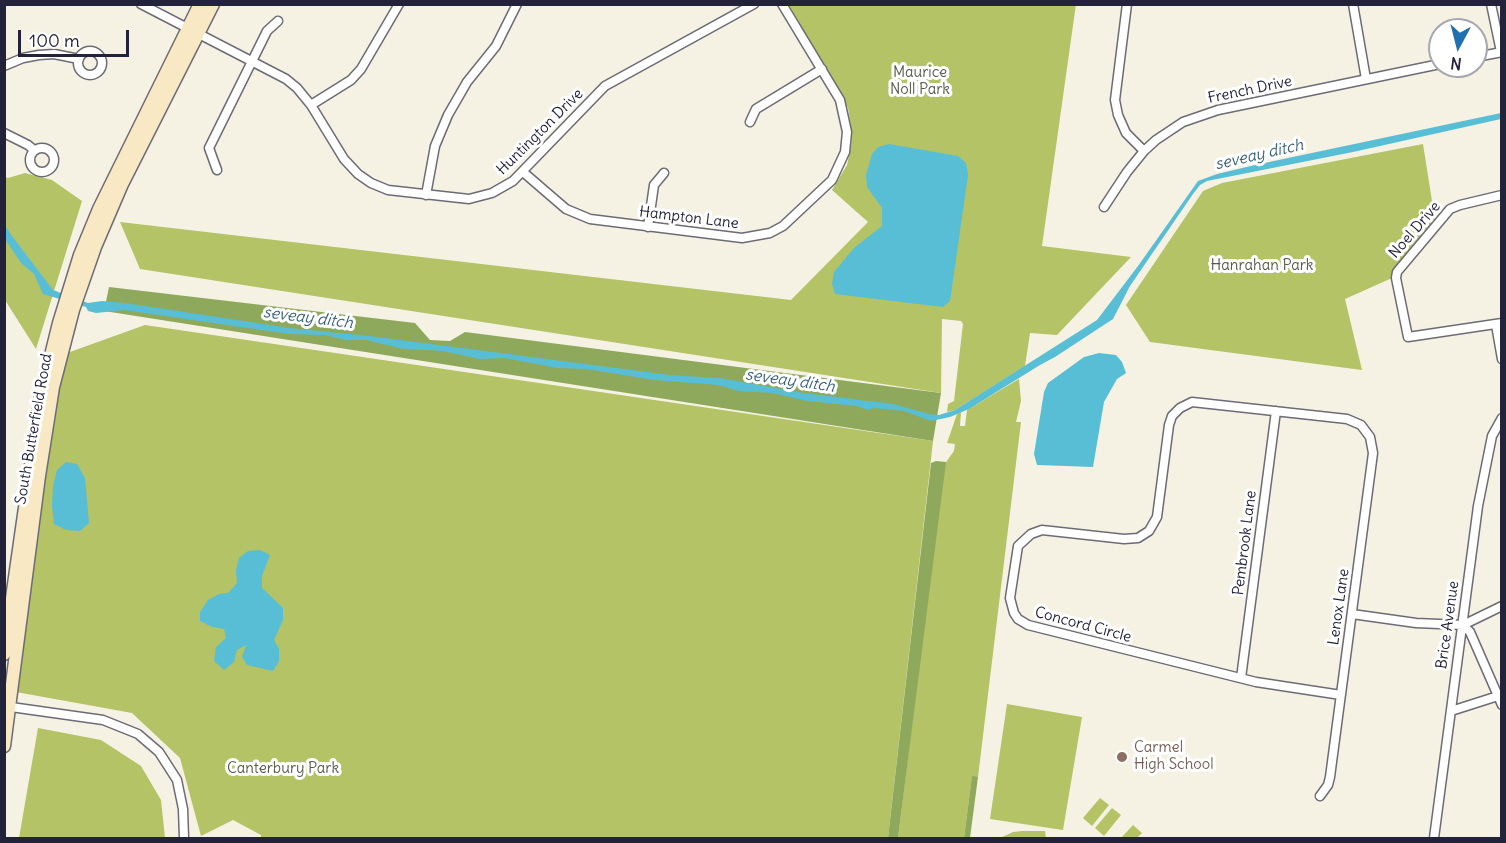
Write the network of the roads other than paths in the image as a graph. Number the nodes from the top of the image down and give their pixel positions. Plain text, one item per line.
1 (141, 4) edge
2 (200, 4) edge
3 (213, 4) edge
4 (399, 4) edge
5 (517, 4) edge
6 (754, 4) edge
7 (782, 4) edge
8 (1126, 4) edge
9 (1353, 4) edge
10 (1491, 4) edge
11 (278, 21) dead end
12 (194, 31) junction
13 (1501, 52) edge
14 (79, 59) dead end
15 (252, 61) junction
16 (4, 66) edge
17 (1428, 66) edge
18 (822, 69) junction
19 (1366, 79) junction
20 (311, 105) junction
21 (750, 122) dead end
22 (4, 133) edge
23 (34, 150) dead end
24 (1144, 151) junction
25 (217, 170) dead end
26 (523, 172) junction
27 (664, 173) dead end
28 (426, 195) junction
29 (1502, 195) edge
30 (1104, 207) dead end
31 (648, 227) junction
32 (71, 300) junction
33 (1499, 324) edge
34 (1502, 358) edge
35 (1276, 411) junction
36 (1502, 418) edge
37 (1359, 424) joint
38 (1502, 606) edge
39 (1352, 615) junction
40 (1463, 625) junction
41 (4, 654) edge
42 (1241, 678) junction
43 (1341, 694) junction
44 (1500, 700) edge
45 (7, 707) edge
46 (1451, 711) junction
47 (4, 746) edge
48 (1320, 796) dead end
49 (184, 838) edge
50 (1434, 838) edge

1 - 12 street, Huntington Drive
2 - 12 main road, South Butterfield Road
3 - 12 main road, South Butterfield Road
4 - 20 street
5 - 28 street
6 - 26 street, Huntington Drive
7 - 18 street, Hampton Lane
8 - 24 street
9 - 19 street
10 - 13 street
11 - 15 street
12 - 15 street, Huntington Drive
12 - 32 main road, South Butterfield Road
14 - 16 street
15 - 20 street, Huntington Drive
15 - 25 street
17 - 19 street, French Drive
18 - 21 street
18 - 31 street, Hampton Lane
19 - 24 street, French Drive
20 - 28 street, Huntington Drive
22 - 23 street
24 - 30 street, French Drive
26 - 28 street, Huntington Drive
26 - 31 street, Hampton Lane
27 - 31 street
29 - 33 street, Noel Drive
32 - 41 main road, South Butterfield Road
32 - 45 main road, South Butterfield Road
33 - 34 street
35 - 37 street, Concord Circle
35 - 42 street, Pembrook Lane
35 - 42 street, Concord Circle
36 - 40 street, Brice Avenue
37 - 39 street, Lenox Lane
38 - 40 street
39 - 40 street
39 - 43 street, Lenox Lane
40 - 44 street
40 - 46 street, Brice Avenue
42 - 43 street, Concord Circle
43 - 48 street, Lenox Lane
44 - 46 street
45 - 47 main road, South Butterfield Road
45 - 49 street
46 - 50 street, Brice Avenue

